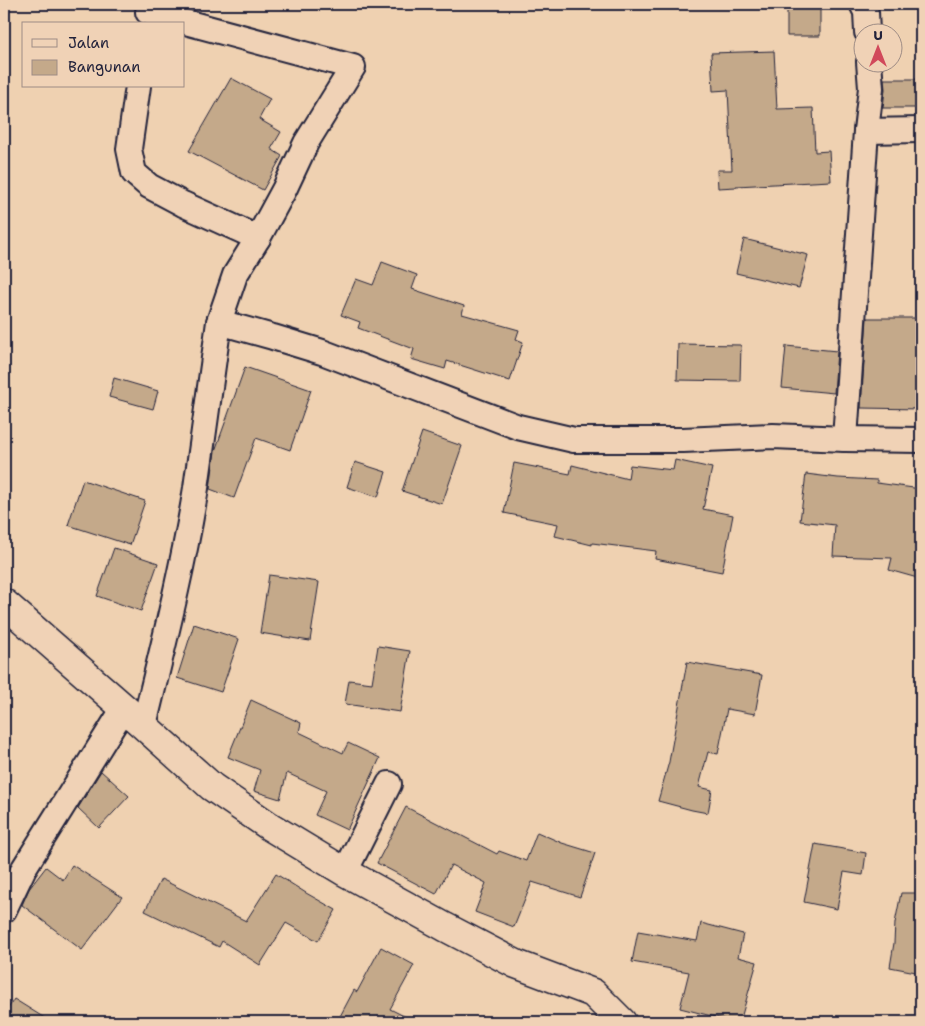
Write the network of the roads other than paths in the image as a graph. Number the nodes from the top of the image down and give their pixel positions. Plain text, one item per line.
1 (862, 4) edge
2 (148, 13) edge
3 (182, 22) edge
4 (866, 22) edge
5 (185, 23) edge
6 (870, 72) edge
7 (138, 88) edge
8 (921, 130) edge
9 (866, 131) junction
10 (258, 238) junction
11 (219, 322) junction
12 (845, 440) junction
13 (921, 440) edge
14 (4, 603) edge
15 (134, 716) junction
16 (388, 784) dead end
17 (345, 872) junction
18 (4, 910) edge
19 (622, 1022) edge

1 - 4 street
2 - 3 street
5 - 10 street
6 - 9 street
7 - 10 street
8 - 9 street
9 - 12 street
10 - 11 street
11 - 12 street
11 - 15 street
12 - 13 street
14 - 15 street
15 - 17 street
15 - 18 street
16 - 17 street
17 - 19 street

